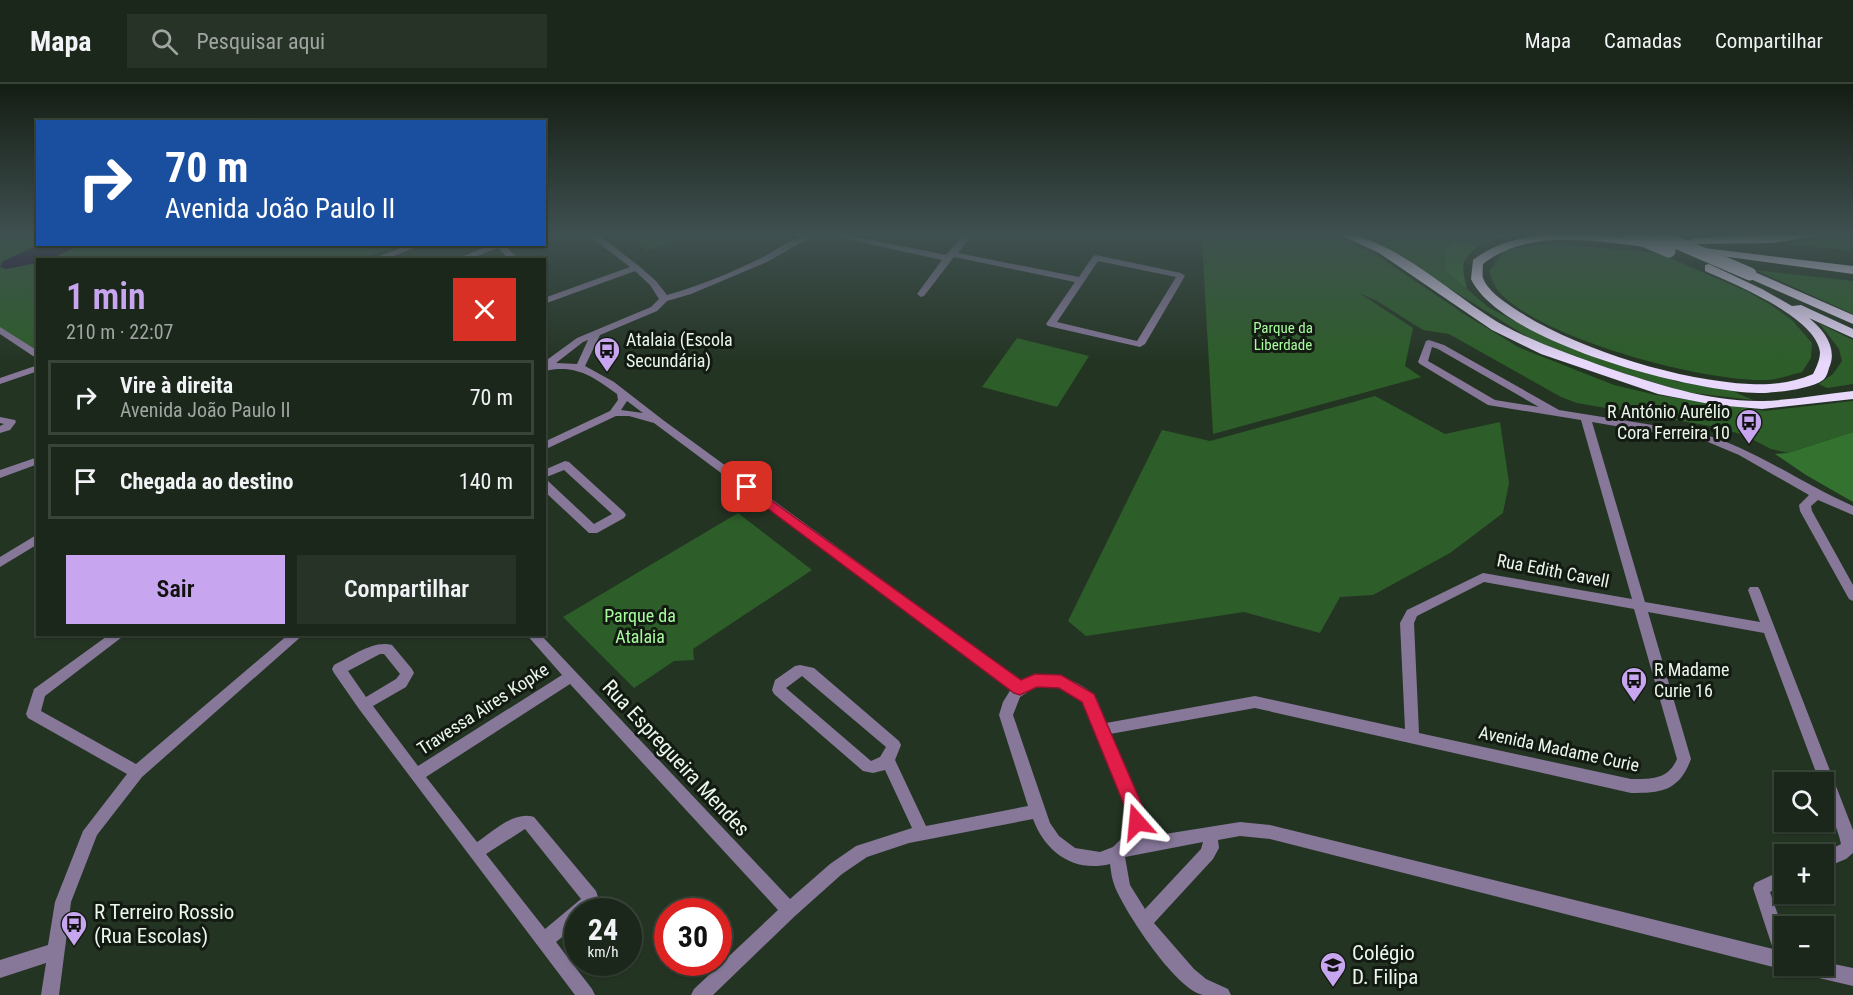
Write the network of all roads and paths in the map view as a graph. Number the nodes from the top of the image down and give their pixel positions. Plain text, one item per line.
1 (612, 277) edge
2 (645, 277) edge
3 (725, 277) edge
4 (934, 277) edge
5 (1061, 277) edge
6 (1083, 277) edge
7 (1181, 277) edge
8 (1421, 277) edge
9 (1478, 277) edge
10 (1726, 277) edge
11 (1728, 277) edge
12 (1756, 277) edge
13 (1080, 280) junction
14 (921, 294) dead end
15 (664, 299) junction
16 (546, 300) edge
17 (1853, 320) edge
18 (0, 330) edge
19 (595, 334) junction
20 (1853, 334) edge
21 (36, 354) edge
22 (546, 366) edge
23 (546, 368) edge
24 (580, 368) junction
25 (36, 370) edge
26 (0, 381) edge
27 (622, 394) junction
28 (1853, 395) edge
29 (614, 413) junction
30 (1558, 414) junction
31 (1586, 418) junction
32 (0, 420) edge
33 (659, 422) junction
34 (0, 430) edge
35 (546, 446) edge
36 (36, 461) edge
37 (546, 472) edge
38 (0, 474) edge
39 (546, 486) edge
40 (1817, 495) junction
41 (1853, 511) edge
42 (36, 539) edge
43 (0, 563) edge
44 (1754, 590) dead end
45 (1853, 596) edge
46 (1640, 606) junction
47 (1768, 630) junction
48 (117, 636) edge
49 (296, 636) edge
50 (534, 636) edge
51 (571, 676) junction
52 (1020, 688) junction
53 (364, 705) junction
54 (1101, 730) junction
55 (1412, 736) junction
56 (888, 760) junction
57 (137, 772) junction
58 (417, 775) junction
59 (1038, 811) junction
60 (922, 834) junction
61 (1210, 834) junction
62 (1121, 851) junction
63 (476, 852) junction
64 (1834, 857) edge
65 (1774, 882) edge
66 (590, 898) edge
67 (789, 910) junction
68 (1144, 922) junction
69 (564, 925) edge
70 (1774, 928) edge
71 (544, 941) junction
72 (54, 952) junction
73 (1774, 958) edge
74 (0, 969) edge
75 (1834, 973) edge
76 (1853, 977) edge
77 (50, 995) edge
78 (586, 995) edge
79 (700, 995) edge
80 (1222, 995) edge

1 - 16 street
2 - 15 street
3 - 15 street
4 - 14 street
5 - 13 street
6 - 13 street
7 - 13 street
8 - 28 highway
9 - 10 highway
11 - 20 highway
12 - 17 highway, bridge
15 - 19 street
18 - 21 street
19 - 22 street
19 - 24 street
23 - 24 street
24 - 27 street
25 - 26 street
27 - 29 street
27 - 33 street
29 - 33 street
29 - 35 street
30 - 30 street
30 - 31 street
31 - 40 street
31 - 46 street, Avenida Madame Curie
32 - 34 street
33 - 52 street
36 - 38 street
37 - 39 street
40 - 41 street
40 - 45 street
42 - 43 street
44 - 47 street
46 - 47 street, Rua Edith Cavell
46 - 55 street, Rua Edith Cavell
46 - 55 street, Avenida Madame Curie
47 - 64 street
48 - 57 street
49 - 57 street
50 - 51 street, Rua Espregueira Mendes
51 - 58 street, Travessa Aires Kopke
51 - 67 street, Rua Espregueira Mendes
52 - 54 street
52 - 59 street
53 - 53 street
53 - 58 street
54 - 55 street, Avenida Madame Curie
54 - 62 street
56 - 56 street
56 - 60 street
57 - 72 street
58 - 63 street
59 - 60 street
59 - 62 street
60 - 67 street
61 - 62 street
61 - 68 street
61 - 73 street
62 - 68 street
63 - 66 street
63 - 71 street
65 - 70 street
67 - 79 street
68 - 80 street
69 - 71 street
71 - 78 street
72 - 74 street
72 - 77 street
75 - 76 street

